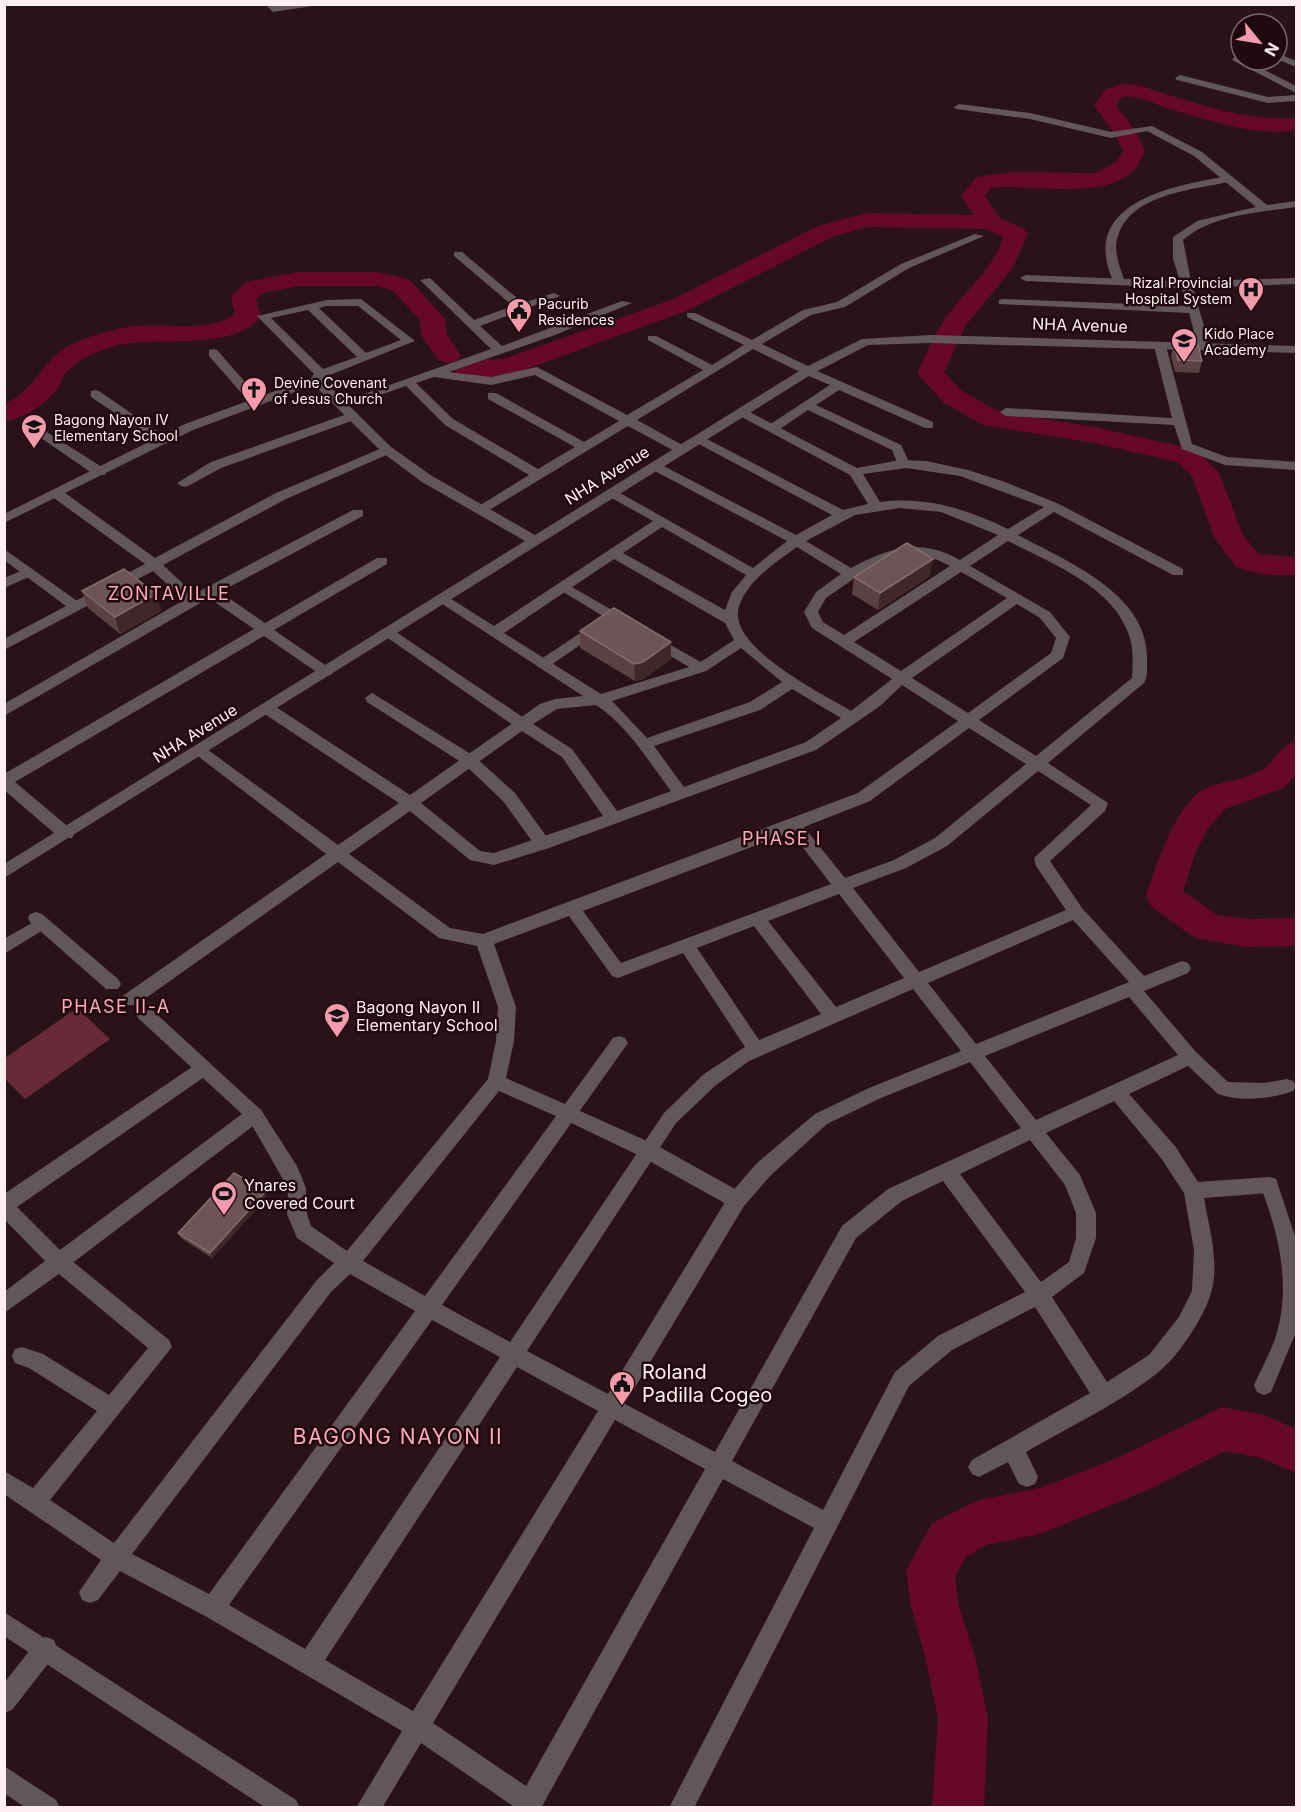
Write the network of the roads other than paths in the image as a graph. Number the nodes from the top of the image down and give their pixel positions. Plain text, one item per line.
1 (269, 4) edge
2 (322, 4) edge
3 (1262, 72) edge
4 (1180, 78) dead end
5 (1296, 90) edge
6 (1296, 98) edge
7 (959, 107) dead end
8 (1228, 179) junction
9 (1296, 204) edge
10 (1266, 209) junction
11 (978, 236) dead end
12 (458, 254) dead end
13 (1026, 278) dead end
14 (426, 280) dead end
15 (1296, 280) edge
16 (1119, 283) junction
17 (1186, 285) junction
18 (554, 296) dead end
19 (1003, 302) dead end
20 (626, 303) dead end
21 (310, 306) junction
22 (522, 308) junction
23 (1194, 310) junction
24 (691, 315) dead end
25 (474, 324) junction
26 (652, 338) dead end
27 (754, 345) junction
28 (1160, 346) junction
29 (1204, 347) junction
30 (499, 350) junction
31 (1296, 350) edge
32 (213, 353) dead end
33 (365, 358) junction
34 (713, 370) junction
35 (808, 371) junction
36 (429, 372) junction
37 (318, 377) junction
38 (407, 381) junction
39 (838, 385) junction
40 (95, 394) dead end
41 (492, 396) dead end
42 (256, 402) junction
43 (342, 404) junction
44 (807, 405) junction
45 (742, 412) junction
46 (1006, 412) dead end
47 (353, 416) junction
48 (629, 421) junction
49 (1180, 422) junction
50 (929, 426) dead end
51 (773, 428) junction
52 (42, 433) dead end
53 (699, 439) junction
54 (164, 440) junction
55 (584, 447) junction
56 (387, 450) junction
57 (682, 450) junction
58 (904, 464) junction
59 (656, 466) junction
60 (1295, 466) edge
61 (100, 472) junction
62 (855, 472) junction
63 (539, 475) junction
64 (1296, 480) edge
65 (183, 483) dead end
66 (614, 493) junction
67 (56, 494) junction
68 (876, 506) junction
69 (1054, 507) junction
70 (481, 509) junction
71 (358, 513) dead end
72 (842, 515) junction
73 (4, 519) edge
74 (662, 521) junction
75 (1008, 535) junction
76 (535, 541) junction
77 (797, 541) junction
78 (4, 553) edge
79 (614, 554) junction
80 (382, 561) dead end
81 (153, 564) junction
82 (961, 567) junction
83 (27, 572) junction
84 (1178, 572) dead end
85 (752, 573) junction
86 (852, 574) junction
87 (4, 584) edge
88 (565, 587) junction
89 (211, 593) junction
90 (1017, 598) junction
91 (443, 600) junction
92 (193, 601) junction
93 (75, 606) junction
94 (613, 617) junction
95 (731, 621) junction
96 (266, 629) junction
97 (390, 633) junction
98 (494, 633) junction
99 (741, 642) junction
100 (844, 642) junction
101 (4, 645) edge
102 (543, 664) junction
103 (702, 668) junction
104 (326, 672) junction
105 (900, 679) junction
106 (794, 682) junction
107 (372, 698) dead end
108 (599, 700) junction
109 (268, 708) junction
110 (4, 711) edge
111 (851, 718) junction
112 (968, 721) junction
113 (522, 724) junction
114 (644, 744) junction
115 (200, 751) junction
116 (469, 760) junction
117 (1039, 764) junction
118 (680, 793) junction
119 (411, 803) junction
120 (614, 818) junction
121 (795, 825) junction
122 (66, 834) junction
123 (543, 844) junction
124 (338, 855) junction
125 (4, 872) edge
126 (842, 886) junction
127 (572, 908) junction
128 (1076, 912) junction
129 (757, 918) junction
130 (484, 940) junction
131 (686, 945) junction
132 (4, 948) edge
133 (1182, 968) dead end
134 (914, 980) junction
135 (112, 984) dead end
136 (1137, 986) junction
137 (130, 1000) dead end
138 (145, 1014) dead end
139 (832, 1015) junction
140 (619, 1043) dead end
141 (756, 1049) junction
142 (972, 1054) junction
143 (1190, 1058) junction
144 (204, 1068) junction
145 (496, 1082) junction
146 (1287, 1086) dead end
147 (1116, 1091) junction
148 (255, 1114) junction
149 (569, 1114) junction
150 (1034, 1128) junction
151 (649, 1151) junction
152 (946, 1170) junction
153 (1192, 1191) junction
154 (737, 1200) junction
155 (4, 1205) edge
156 (59, 1262) junction
157 (349, 1263) junction
158 (1039, 1295) junction
159 (4, 1304) edge
160 (428, 1308) junction
161 (514, 1354) junction
162 (22, 1356) dead end
163 (1264, 1385) dead end
164 (1104, 1396) junction
165 (111, 1408) junction
166 (611, 1408) junction
167 (1012, 1447) junction
168 (720, 1465) junction
169 (979, 1467) dead end
170 (1027, 1477) dead end
171 (4, 1481) edge
172 (34, 1503) junction
173 (827, 1524) junction
174 (117, 1558) junction
175 (90, 1592) dead end
176 (213, 1608) junction
177 (4, 1623) edge
178 (46, 1648) junction
179 (308, 1665) junction
180 (4, 1702) edge
181 (418, 1727) junction
182 (4, 1778) edge
183 (48, 1808) edge
184 (288, 1808) edge
185 (368, 1808) edge
186 (681, 1808) edge

1 - 2 street
3 - 5 street
4 - 6 street
7 - 8 street
8 - 10 street
8 - 16 street
9 - 10 street
10 - 17 street
11 - 27 street
12 - 22 street
13 - 16 street
14 - 25 street
15 - 17 street
16 - 17 street
17 - 23 street
18 - 22 street
19 - 23 street
20 - 30 street
21 - 33 street
21 - 33 street
21 - 37 street
22 - 25 street
23 - 29 street
24 - 27 street
25 - 30 street
26 - 34 street
27 - 34 street
27 - 35 street
28 - 29 street, NHA Avenue
28 - 35 street, NHA Avenue
28 - 49 street
29 - 31 street, NHA Avenue
30 - 36 street
32 - 42 street
33 - 37 street
34 - 48 street
35 - 39 street
35 - 45 street, NHA Avenue
36 - 38 street
36 - 48 street
37 - 42 street
37 - 43 street
38 - 43 street
38 - 63 street
39 - 44 street
39 - 50 street
40 - 54 street
41 - 55 street
42 - 54 street
43 - 47 street
44 - 51 street
44 - 58 street
45 - 51 street
45 - 53 street, NHA Avenue
46 - 49 street
47 - 56 street
47 - 65 street
48 - 55 street
48 - 57 street
49 - 60 street
51 - 62 street
52 - 61 street
53 - 57 street, NHA Avenue
53 - 72 street
54 - 61 street
55 - 63 street
56 - 70 street
56 - 81 street
57 - 59 street, NHA Avenue
58 - 62 street
58 - 69 street
59 - 66 street, NHA Avenue
59 - 77 street
60 - 64 street
61 - 67 street
62 - 68 street
63 - 70 street
66 - 74 street
66 - 76 street, NHA Avenue
67 - 73 street
67 - 81 street
68 - 72 street
68 - 75 street
69 - 75 street
69 - 84 street
70 - 76 street
71 - 89 street
72 - 77 street
74 - 79 street
74 - 85 street
75 - 82 street
75 - 117 street
76 - 91 street, NHA Avenue
77 - 85 street
77 - 86 street
78 - 83 street
79 - 88 street
79 - 95 street
80 - 96 street
81 - 92 street
81 - 93 street
82 - 86 street
82 - 90 street
82 - 100 street
83 - 87 street
83 - 93 street
85 - 95 street
86 - 100 street
88 - 94 street
88 - 98 street
89 - 92 street
89 - 96 street
90 - 105 street
90 - 112 street
91 - 97 street, NHA Avenue
91 - 98 street
92 - 110 street
93 - 101 street
94 - 102 street
94 - 103 street
95 - 99 street
96 - 104 street
96 - 122 street
97 - 104 street, NHA Avenue
97 - 113 street
98 - 102 street
99 - 103 street
99 - 106 street
100 - 105 street
102 - 108 street
103 - 108 street
104 - 109 street, NHA Avenue
105 - 111 street
105 - 112 street
106 - 111 street
106 - 114 street
107 - 116 street
108 - 113 street
108 - 114 street
109 - 115 street, NHA Avenue
109 - 119 street
111 - 118 street
112 - 117 street
112 - 121 street
113 - 116 street
113 - 120 street
114 - 118 street
115 - 122 street, NHA Avenue
115 - 124 street
116 - 119 street
116 - 123 street
117 - 126 street
117 - 128 street
118 - 120 street
119 - 123 street
119 - 124 street
120 - 123 street
121 - 126 street
121 - 127 street
122 - 125 street, NHA Avenue
124 - 130 street
124 - 137 street
126 - 129 street
126 - 134 street
127 - 130 street
127 - 131 street
128 - 134 street
128 - 136 street
129 - 131 street
129 - 139 street
130 - 145 street
131 - 141 street
132 - 135 street
133 - 136 street
134 - 139 street
134 - 142 street
136 - 142 street
136 - 143 street
138 - 144 street
139 - 141 street
140 - 149 street
141 - 151 street
142 - 150 street
142 - 154 street
143 - 146 street
143 - 147 street
144 - 148 street
144 - 155 street
145 - 149 street
145 - 157 street
147 - 150 street
147 - 153 street
148 - 156 street
148 - 157 street
149 - 151 street
149 - 160 street
150 - 152 street
150 - 158 street
151 - 154 street
151 - 161 street
152 - 158 street
152 - 168 street
153 - 163 street
153 - 164 street
154 - 166 street
155 - 156 street
156 - 159 street
156 - 165 street
157 - 160 street
157 - 174 street
158 - 164 street
158 - 173 street
160 - 161 street
160 - 176 street
161 - 166 street
161 - 179 street
162 - 165 street
164 - 167 street
165 - 172 street
166 - 168 street
166 - 181 street
167 - 169 street
167 - 170 street
168 - 173 street
168 - 181 street
171 - 172 street
172 - 174 street
173 - 186 street
174 - 175 street
174 - 176 street
176 - 179 street
177 - 178 street
178 - 180 street
178 - 184 street
179 - 181 street
181 - 185 street
182 - 183 street

